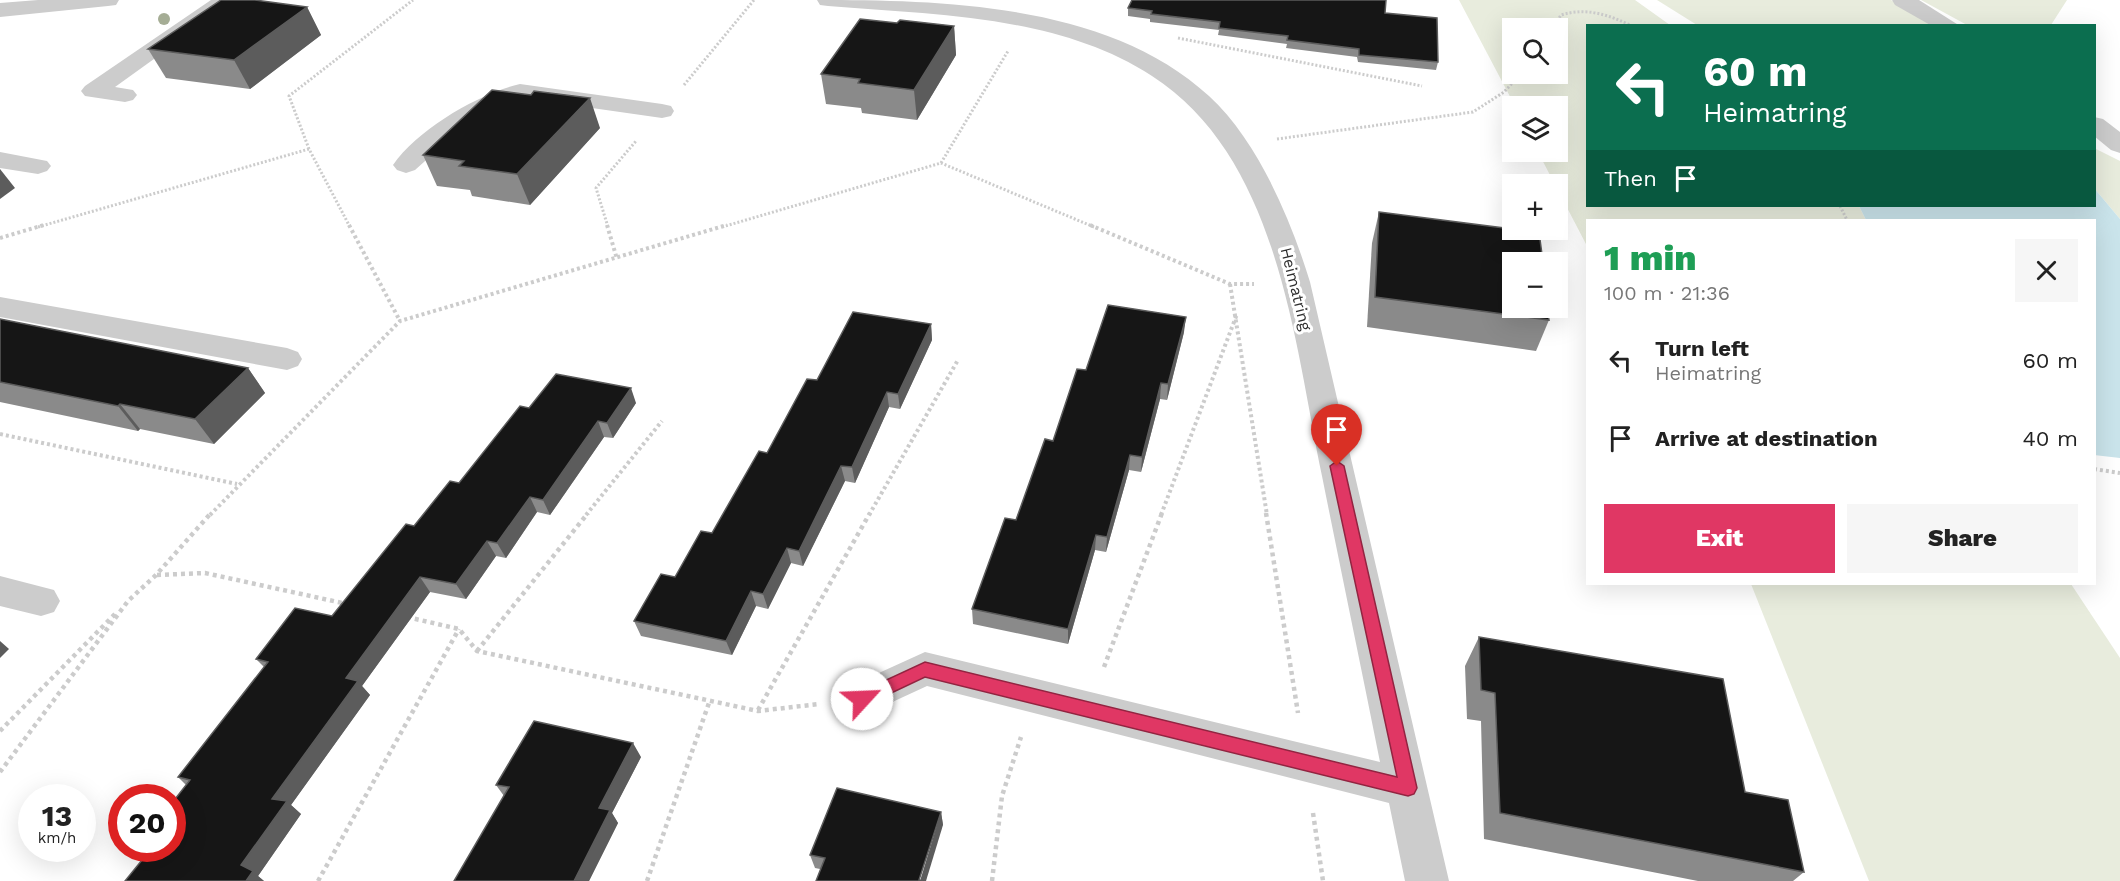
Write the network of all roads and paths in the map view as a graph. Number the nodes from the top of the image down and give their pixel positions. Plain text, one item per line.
1 (108, 0) edge
2 (225, 0) edge
3 (413, 0) edge
4 (828, 0) edge
5 (1904, 0) edge
6 (0, 10) edge
7 (1559, 18) edge
8 (1026, 21) junction
9 (1628, 24) edge
10 (1946, 24) edge
11 (1178, 38) dead end
12 (1512, 84) edge
13 (1422, 86) dead end
14 (125, 95) dead end
15 (662, 111) dead end
16 (1235, 144) junction
17 (309, 149) junction
18 (0, 160) edge
19 (941, 163) junction
20 (406, 165) dead end
21 (38, 166) dead end
22 (0, 238) edge
23 (1296, 282) junction
24 (1230, 285) junction
25 (0, 307) edge
26 (1237, 313) junction
27 (400, 321) junction
28 (286, 359) dead end
29 (958, 360) dead end
30 (662, 421) dead end
31 (0, 434) edge
32 (2096, 469) edge
33 (2120, 473) edge
34 (238, 484) junction
35 (156, 575) junction
36 (0, 591) edge
37 (41, 601) dead end
38 (128, 601) junction
39 (356, 606) edge
40 (402, 616) edge
41 (459, 629) junction
42 (477, 651) junction
43 (1034, 696) junction
44 (862, 699) joint
45 (710, 700) junction
46 (1088, 709) junction
47 (758, 711) junction
48 (0, 731) edge
49 (1305, 763) junction
50 (0, 772) edge
51 (1408, 788) junction
52 (318, 881) edge
53 (646, 881) edge
54 (992, 881) edge
55 (1323, 881) edge
56 (1427, 881) edge

1 - 6 street
2 - 14 street
3 - 17 path
4 - 8 street, Heimatring
5 - 10 street
7 - 9 path
8 - 16 street, Heimatring
8 - 19 path
11 - 13 path
12 - 16 path
15 - 20 street
16 - 23 street, Heimatring
17 - 22 path
17 - 27 path
18 - 21 street
19 - 24 path
19 - 27 path
23 - 24 path
23 - 51 street, Heimatring
24 - 26 path
25 - 28 street
26 - 46 path
26 - 49 path
27 - 34 path
29 - 47 path
30 - 42 path
31 - 34 path
32 - 33 path
34 - 35 path
35 - 38 path
35 - 39 path
36 - 37 street
38 - 48 path
38 - 50 path
40 - 41 path
41 - 42 path
41 - 52 path
42 - 45 path
43 - 44 street
43 - 46 street
43 - 54 path
44 - 47 path
45 - 47 path
45 - 53 path
46 - 49 street
49 - 51 street
49 - 55 path
51 - 56 street, Heimatring

